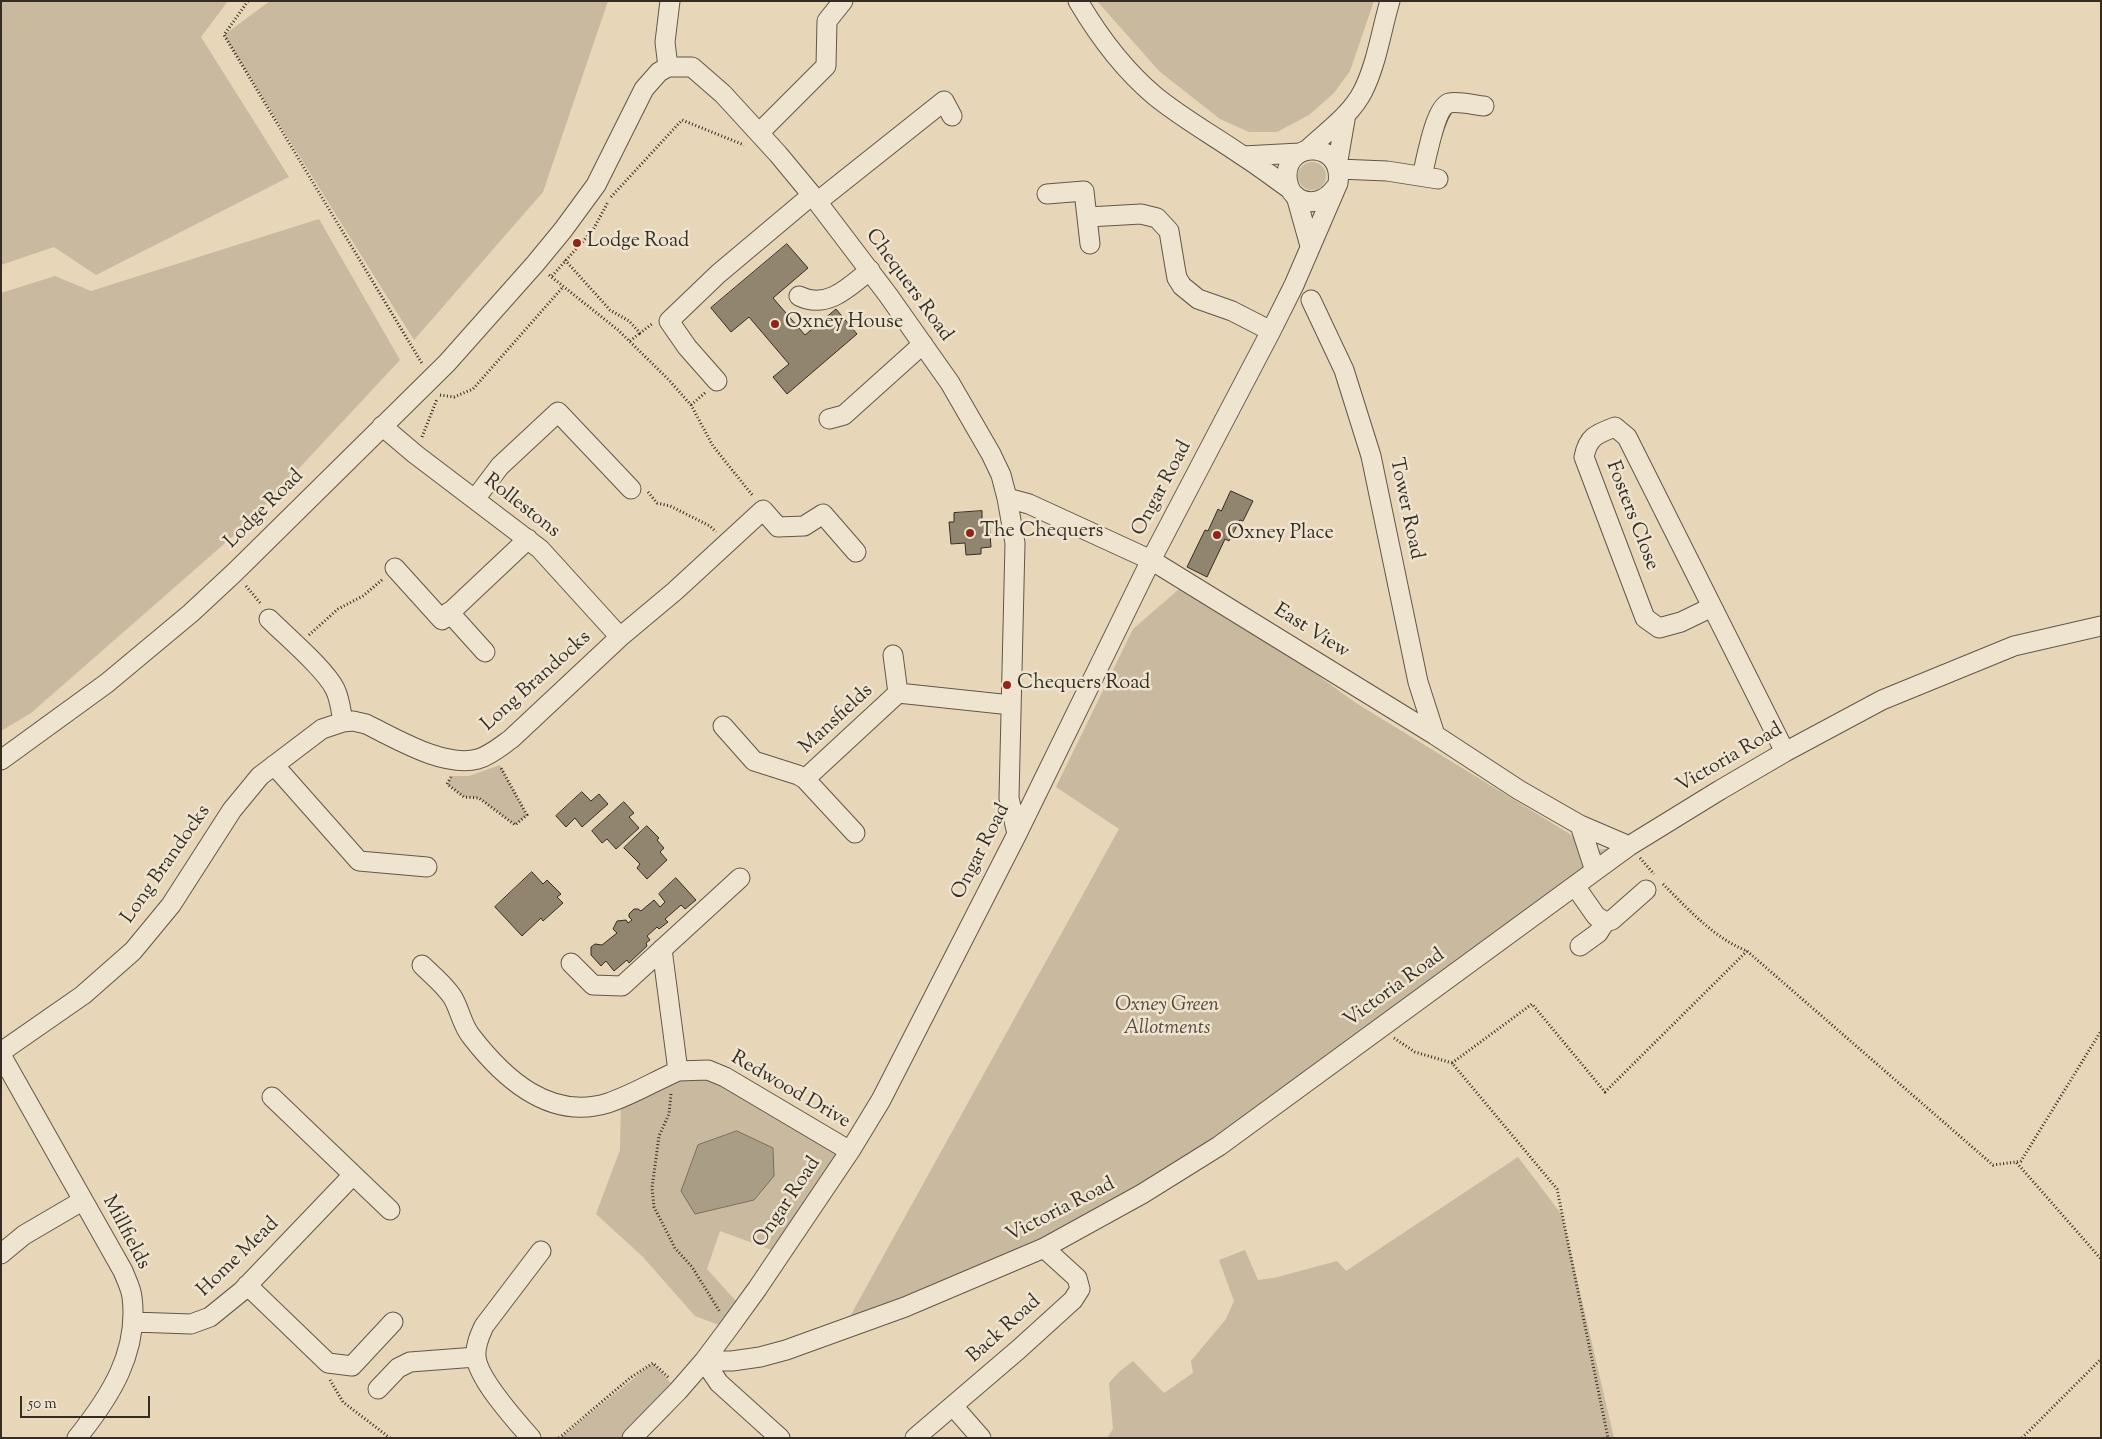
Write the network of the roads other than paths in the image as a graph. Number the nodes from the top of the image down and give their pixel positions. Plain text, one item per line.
1 (670, 1) edge
2 (843, 1) edge
3 (1078, 1) edge
4 (1390, 1) edge
5 (668, 67) junction
6 (1484, 106) dead end
7 (1346, 114) junction
8 (952, 116) dead end
9 (755, 140) junction
10 (1304, 152) junction
11 (1244, 156) junction
12 (1338, 168) junction
13 (1335, 188) junction
14 (1293, 193) junction
15 (1047, 194) dead end
16 (815, 199) junction
17 (1088, 217) junction
18 (1090, 244) dead end
19 (1310, 246) junction
20 (870, 270) junction
21 (799, 296) dead end
22 (1311, 300) dead end
23 (1271, 332) junction
24 (923, 344) junction
25 (717, 381) dead end
26 (829, 419) dead end
27 (382, 426) junction
28 (631, 490) road end
29 (1007, 498) junction
30 (475, 499) junction
31 (528, 539) junction
32 (856, 552) dead end
33 (1151, 560) junction
34 (395, 568) road end
35 (1712, 607) junction
36 (449, 612) junction
37 (268, 619) road end
38 (2101, 626) edge
39 (620, 638) junction
40 (486, 652) dead end
41 (894, 655) dead end
42 (898, 694) junction
43 (1012, 705) junction
44 (343, 722) junction
45 (723, 726) dead end
46 (1435, 735) junction
47 (1785, 752) junction
48 (1, 760) edge
49 (274, 764) junction
50 (805, 779) junction
51 (1580, 825) junction
52 (854, 833) dead end
53 (1017, 834) junction
54 (1629, 846) junction
55 (427, 867) dead end
56 (1595, 871) junction
57 (740, 878) dead end
58 (1655, 883) road end
59 (1575, 886) junction
60 (1604, 922) junction
61 (1580, 946) dead end
62 (662, 949) junction
63 (572, 963) dead end
64 (422, 965) dead end
65 (1, 1054) edge
66 (678, 1071) junction
67 (272, 1097) dead end
68 (850, 1151) junction
69 (354, 1175) junction
70 (82, 1201) junction
71 (390, 1210) dead end
72 (1044, 1248) junction
73 (541, 1251) dead end
74 (1, 1254) edge
75 (247, 1285) junction
76 (133, 1322) junction
77 (393, 1322) dead end
78 (476, 1357) junction
79 (704, 1361) junction
80 (378, 1389) dead end
81 (953, 1406) junction
82 (77, 1438) edge
83 (531, 1438) edge
84 (632, 1438) edge
85 (780, 1438) edge
86 (915, 1438) edge
87 (981, 1438) edge

1 - 5 street
2 - 9 street
3 - 11 street
4 - 7 street, Ongar Road
5 - 9 street, Chequers Road
5 - 27 street, Lodge Road
6 - 12 street
7 - 10 street, Ongar Road
7 - 12 street, Ongar Road
8 - 16 street
9 - 16 street, Chequers Road
10 - 11 street
10 - 12 street
10 - 14 street, Ongar Road
11 - 14 street
12 - 13 street, Ongar Road
13 - 14 street
13 - 19 street, Ongar Road
14 - 19 street, Ongar Road
15 - 17 street
16 - 20 street, Chequers Road
16 - 25 street
17 - 18 street
17 - 23 street
19 - 23 street, Ongar Road
20 - 21 street
20 - 24 street, Chequers Road
22 - 46 street, Tower Road
23 - 33 street, Ongar Road
24 - 26 street
24 - 29 street, Chequers Road
27 - 30 street, Rollestons
27 - 48 street, Lodge Road
28 - 30 street
29 - 33 street, East View
29 - 43 street, Chequers Road
30 - 31 street, Rollestons
31 - 36 street
31 - 39 street, Rollestons
32 - 39 street, Long Brandocks
33 - 46 street, East View
33 - 53 street, Ongar Road
34 - 36 street
35 - 35 street, Fosters Close
35 - 47 street, Fosters Close
36 - 40 street
37 - 44 street
38 - 47 street, Victoria Road
39 - 44 street, Long Brandocks
41 - 42 street, Mansfields
42 - 43 street, Mansfields
42 - 50 street, Mansfields
43 - 53 street, Chequers Road
44 - 49 street, Long Brandocks
45 - 50 street, Mansfields
46 - 51 street, East View
47 - 54 street, Victoria Road
49 - 55 street
49 - 65 street, Long Brandocks
50 - 52 street, Mansfields
51 - 54 street, East View
51 - 56 street
53 - 68 street, Ongar Road
54 - 56 street, Victoria Road
56 - 59 street, Victoria Road
57 - 62 street
58 - 60 street
59 - 60 street
59 - 72 street, Victoria Road
60 - 61 street
62 - 63 street
62 - 66 street
64 - 66 street, Redwood Drive
65 - 70 street, Millfields
66 - 68 street, Redwood Drive
67 - 69 street
68 - 79 street, Ongar Road
69 - 71 street
69 - 75 street, Home Mead
70 - 74 street
70 - 76 street, Millfields
72 - 79 street, Victoria Road
72 - 81 street, Back Road
73 - 78 street
75 - 76 street, Home Mead
75 - 77 street
76 - 82 street, Millfields
78 - 80 street
78 - 83 street
79 - 84 street, Ongar Road
79 - 85 street
81 - 86 street, Back Road
81 - 87 street

